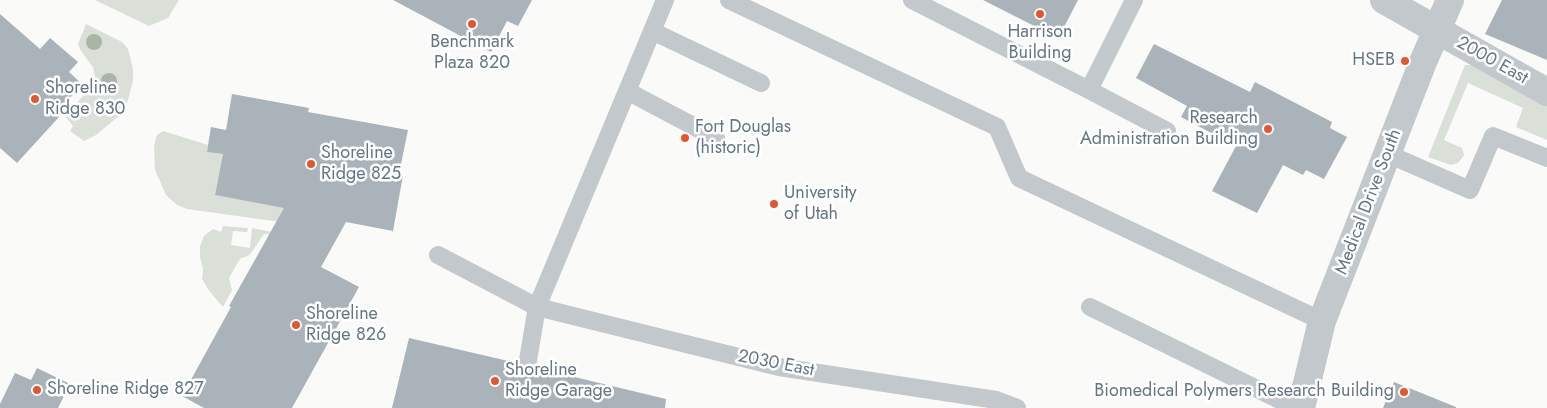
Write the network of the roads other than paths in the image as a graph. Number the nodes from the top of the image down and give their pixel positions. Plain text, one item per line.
1 (665, 0) edge
2 (729, 0) edge
3 (912, 0) edge
4 (1134, 0) edge
5 (1384, 0) edge
6 (1450, 0) edge
7 (1436, 30) junction
8 (652, 32) junction
9 (761, 83) dead end
10 (1089, 90) junction
11 (626, 91) junction
12 (1547, 92) edge
13 (1167, 131) dead end
14 (716, 138) dead end
15 (1388, 154) junction
16 (1547, 158) edge
17 (438, 255) dead end
18 (537, 306) junction
19 (1090, 307) dead end
20 (1322, 321) junction
21 (527, 366) dead end
22 (1017, 408) edge
23 (1296, 408) edge
24 (1301, 408) edge

1 - 8 lane
2 - 20 lane
3 - 10 lane
4 - 10 lane
5 - 7 street, 2000 East
6 - 7 street, Medical Drive South
7 - 12 street, 2000 East
7 - 15 street, Medical Drive South
8 - 9 lane
8 - 11 lane
10 - 13 lane
11 - 14 lane
11 - 18 lane
15 - 16 lane
15 - 20 street, Medical Drive South
17 - 18 lane, 2030 East
18 - 21 lane
18 - 22 lane, 2030 East
19 - 23 lane
20 - 24 street, Medical Drive South

